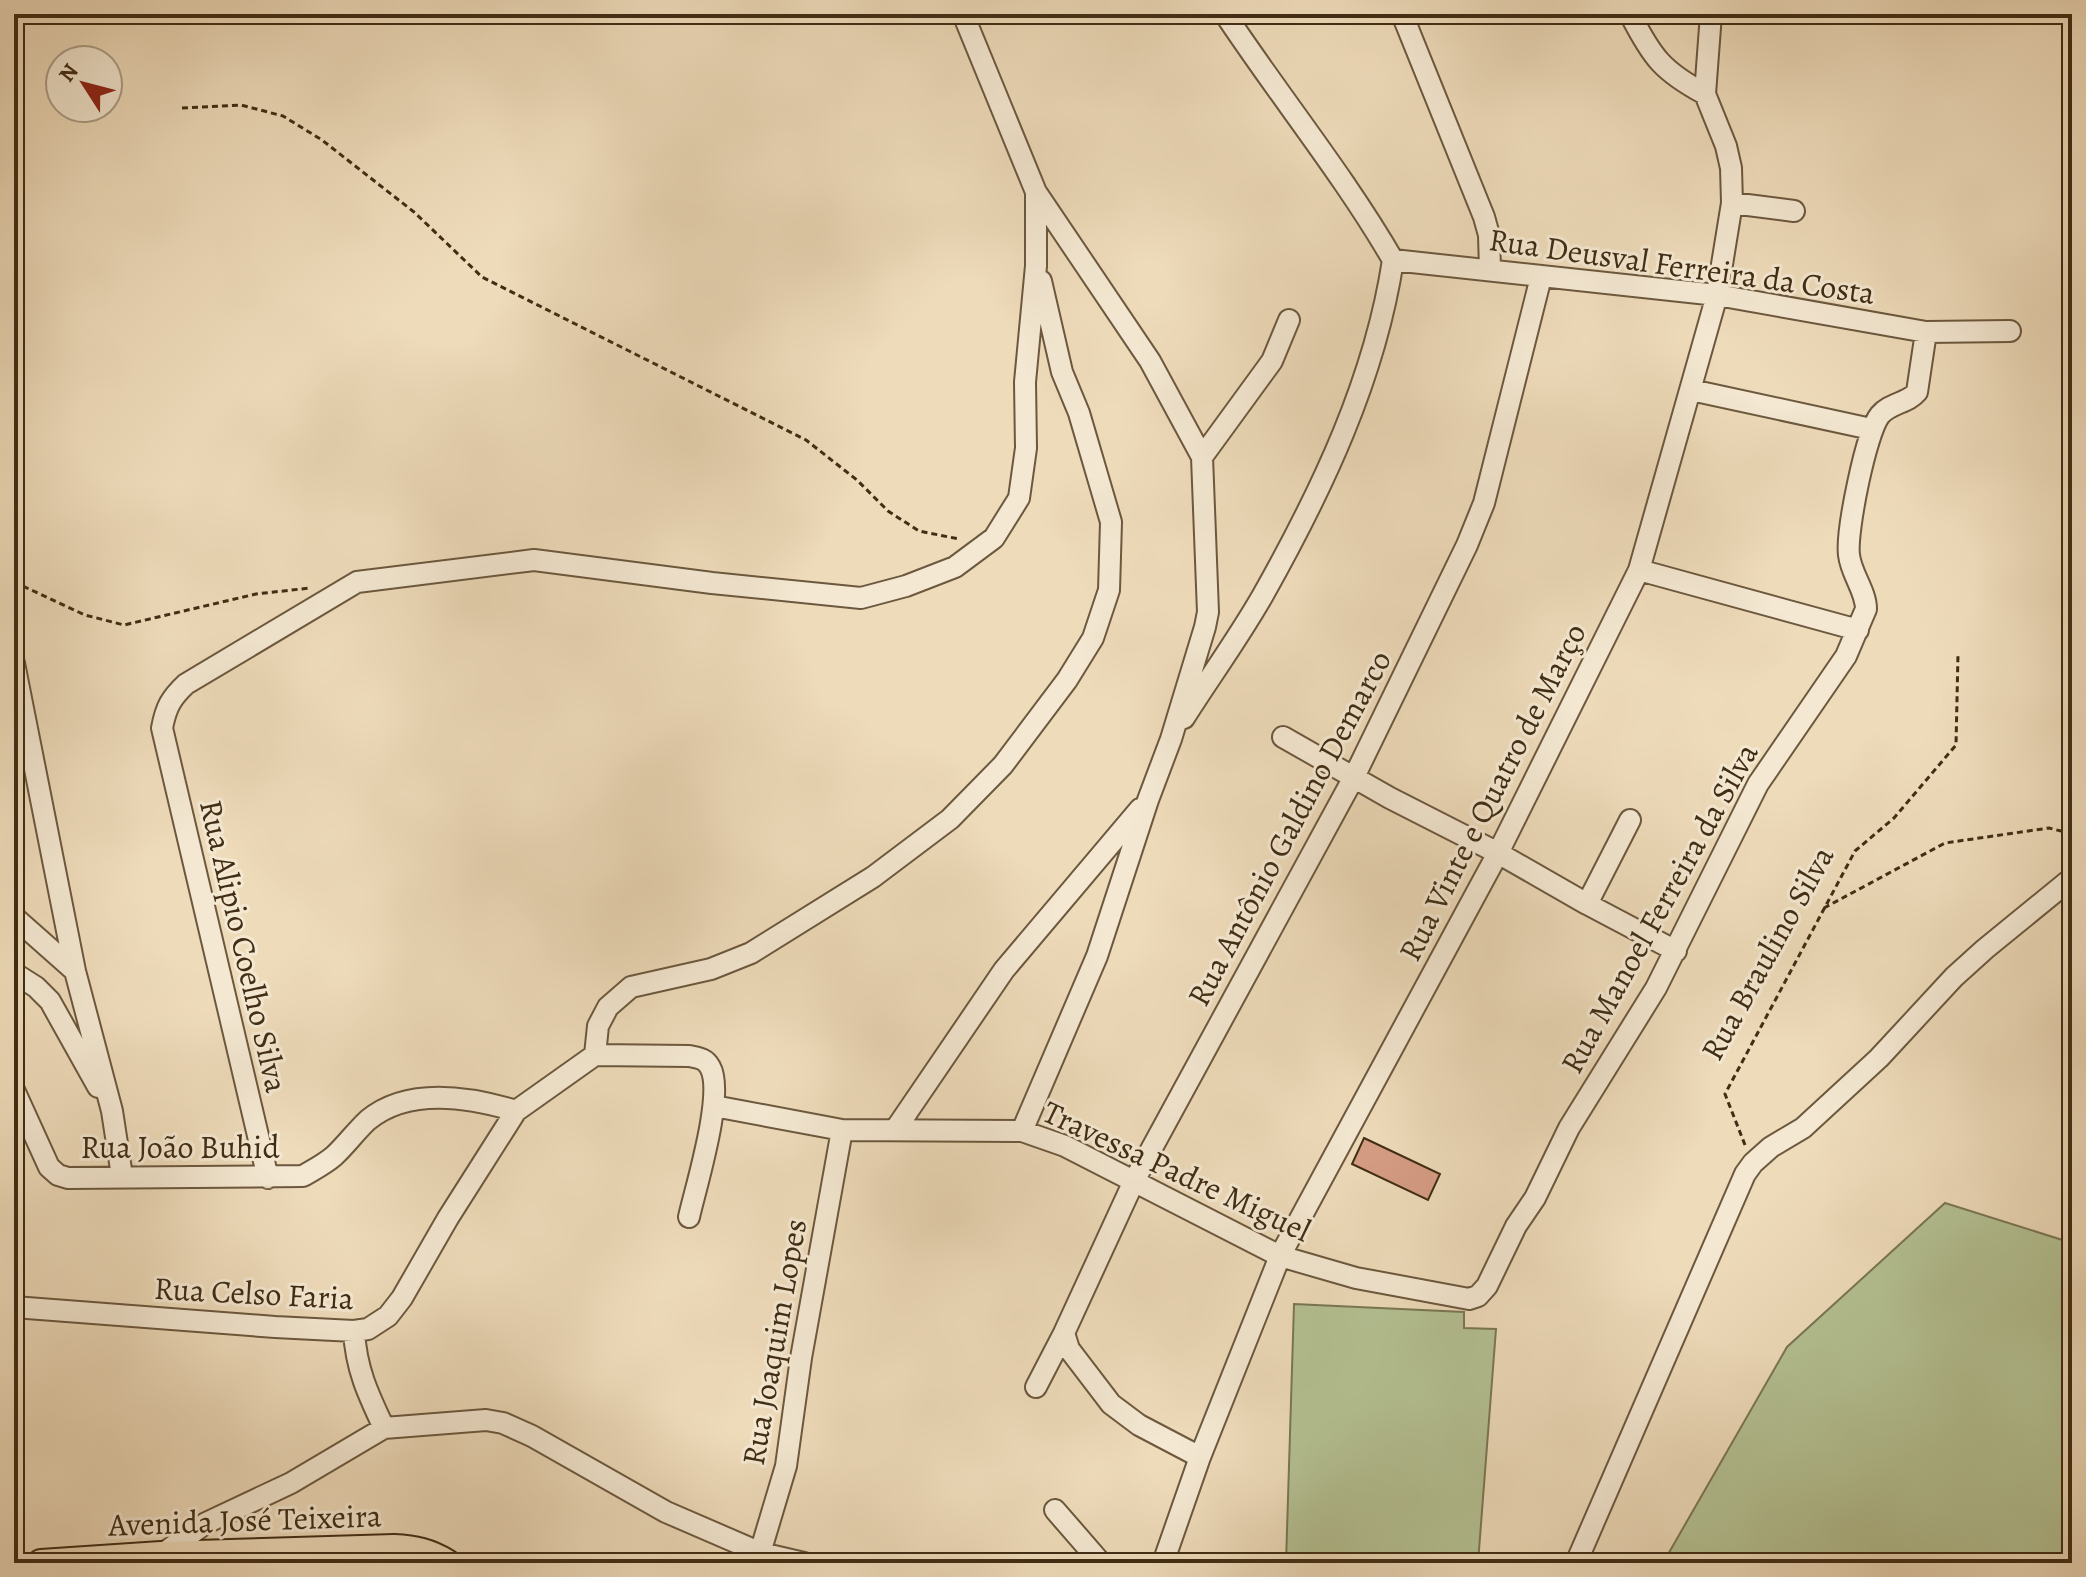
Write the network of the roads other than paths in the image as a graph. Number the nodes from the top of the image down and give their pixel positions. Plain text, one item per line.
1 (963, 14) edge
2 (1225, 14) edge
3 (1402, 14) edge
4 (1630, 14) edge
5 (1711, 14) edge
6 (1705, 94) junction
7 (1036, 192) junction
8 (1732, 203) junction
9 (1794, 211) dead end
10 (1393, 260) junction
11 (1036, 266) junction
12 (1490, 269) junction
13 (1541, 277) junction
14 (1717, 295) junction
15 (1289, 320) dead end
16 (2010, 331) dead end
17 (1926, 332) junction
18 (1691, 390) junction
19 (1871, 429) junction
20 (1202, 457) junction
21 (1639, 570) junction
22 (1858, 630) junction
23 (14, 663) edge
24 (22, 736) edge
25 (1283, 737) dead end
26 (1171, 739) junction
27 (1354, 777) junction
28 (1148, 800) junction
29 (1630, 820) dead end
30 (1498, 853) junction
31 (2072, 878) edge
32 (1587, 904) junction
33 (14, 917) edge
34 (1676, 951) junction
35 (75, 971) junction
36 (14, 973) edge
37 (595, 1055) junction
38 (14, 1090) edge
39 (714, 1106) junction
40 (112, 1111) junction
41 (516, 1111) junction
42 (842, 1130) junction
43 (895, 1130) junction
44 (1022, 1131) junction
45 (122, 1176) junction
46 (268, 1178) junction
47 (1134, 1181) junction
48 (689, 1217) dead end
49 (1280, 1256) junction
50 (1469, 1299) joint
51 (14, 1307) edge
52 (354, 1331) junction
53 (1064, 1333) junction
54 (1036, 1387) dead end
55 (384, 1428) junction
56 (1200, 1457) junction
57 (1055, 1510) dead end
58 (161, 1555) junction
59 (328, 1556) edge
60 (759, 1558) edge
61 (41, 1563) edge
62 (447, 1563) edge
63 (804, 1563) edge
64 (1101, 1563) edge
65 (1163, 1563) edge
66 (1576, 1563) edge

1 - 7 street
2 - 10 street
3 - 12 street
4 - 6 street
5 - 6 street, Rua Vinte e Quatro de Março
6 - 8 street, Rua Vinte e Quatro de Março
7 - 11 street
7 - 20 street
8 - 9 street
8 - 14 street, Rua Vinte e Quatro de Março
10 - 12 street, Rua Deusval Ferreira da Costa
10 - 26 street
11 - 37 street
11 - 46 street, Rua Alipio Coelho Silva
12 - 13 street, Rua Deusval Ferreira da Costa
13 - 14 street, Rua Deusval Ferreira da Costa
13 - 27 street, Rua Antônio Galdino Demarco
14 - 17 street, Rua Deusval Ferreira da Costa
14 - 18 street, Rua Vinte e Quatro de Março
15 - 20 street
16 - 17 street, Rua Deusval Ferreira da Costa
17 - 19 street
18 - 19 street
18 - 21 street, Rua Vinte e Quatro de Março
19 - 22 street, Rua Manoel Ferreira da Silva
20 - 26 street
21 - 22 street
21 - 30 street, Rua Vinte e Quatro de Março
22 - 34 street, Rua Manoel Ferreira da Silva
23 - 24 street
24 - 35 street
25 - 27 street
26 - 28 street
27 - 30 street
27 - 47 street, Rua Antônio Galdino Demarco
28 - 43 street
28 - 44 street
29 - 32 street
30 - 32 street
30 - 49 street, Rua Vinte e Quatro de Março
31 - 66 street
32 - 34 street
33 - 35 street
34 - 50 street, Rua Manoel Ferreira da Silva
35 - 40 street
36 - 40 street
37 - 39 street
37 - 41 street, Rua Celso Faria
38 - 45 street, Rua João Buhid
39 - 42 street, Travessa Padre Miguel
39 - 48 street
40 - 45 street
41 - 46 street, Rua João Buhid
41 - 52 street, Rua Celso Faria
42 - 43 street, Travessa Padre Miguel
42 - 60 street, Rua Joaquim Lopes
43 - 44 street, Travessa Padre Miguel
44 - 47 street, Travessa Padre Miguel
45 - 46 street, Rua João Buhid
47 - 49 street, Travessa Padre Miguel
47 - 53 street, Rua Antônio Galdino Demarco
49 - 50 street, Travessa Padre Miguel
49 - 56 street, Rua Vinte e Quatro de Março
51 - 52 street, Rua Celso Faria
52 - 55 street
53 - 54 street, Rua Antônio Galdino Demarco
53 - 56 street
55 - 58 street
55 - 60 street
56 - 65 street, Rua Vinte e Quatro de Março
57 - 64 street
58 - 59 main road, Avenida José Teixeira
58 - 61 main road, Avenida José Teixeira
59 - 62 main road, Avenida José Teixeira
60 - 63 street

